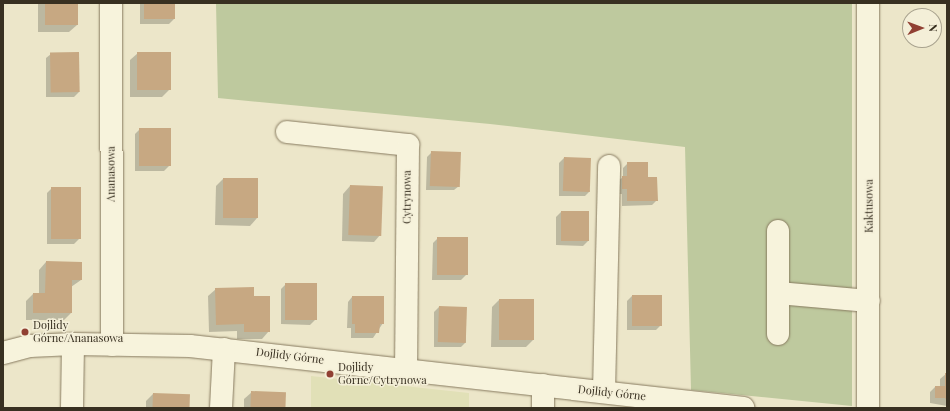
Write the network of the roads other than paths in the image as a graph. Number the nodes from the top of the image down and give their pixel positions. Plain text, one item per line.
1 (111, 3) edge
2 (868, 3) edge
3 (287, 132) dead end
4 (609, 166) dead end
5 (778, 231) dead end
6 (778, 293) junction
7 (869, 301) junction
8 (778, 334) dead end
9 (73, 344) junction
10 (112, 345) junction
11 (224, 349) junction
12 (3, 354) edge
13 (406, 370) junction
14 (543, 385) junction
15 (604, 392) junction
16 (72, 408) edge
17 (221, 408) edge
18 (543, 408) edge
19 (744, 408) edge
20 (868, 408) edge

1 - 10 street, Ananasowa
2 - 7 street, Kaktusowa
3 - 13 street, Cytrynowa
4 - 15 street
5 - 6 street
6 - 7 street
6 - 8 street
7 - 20 street, Kaktusowa
9 - 10 street, Dojlidy Górne
9 - 12 street, Dojlidy Górne
9 - 16 street
10 - 11 street, Dojlidy Górne
11 - 13 street, Dojlidy Górne
11 - 17 street
13 - 14 street, Dojlidy Górne
14 - 15 street, Dojlidy Górne
14 - 18 street
15 - 19 street, Dojlidy Górne

